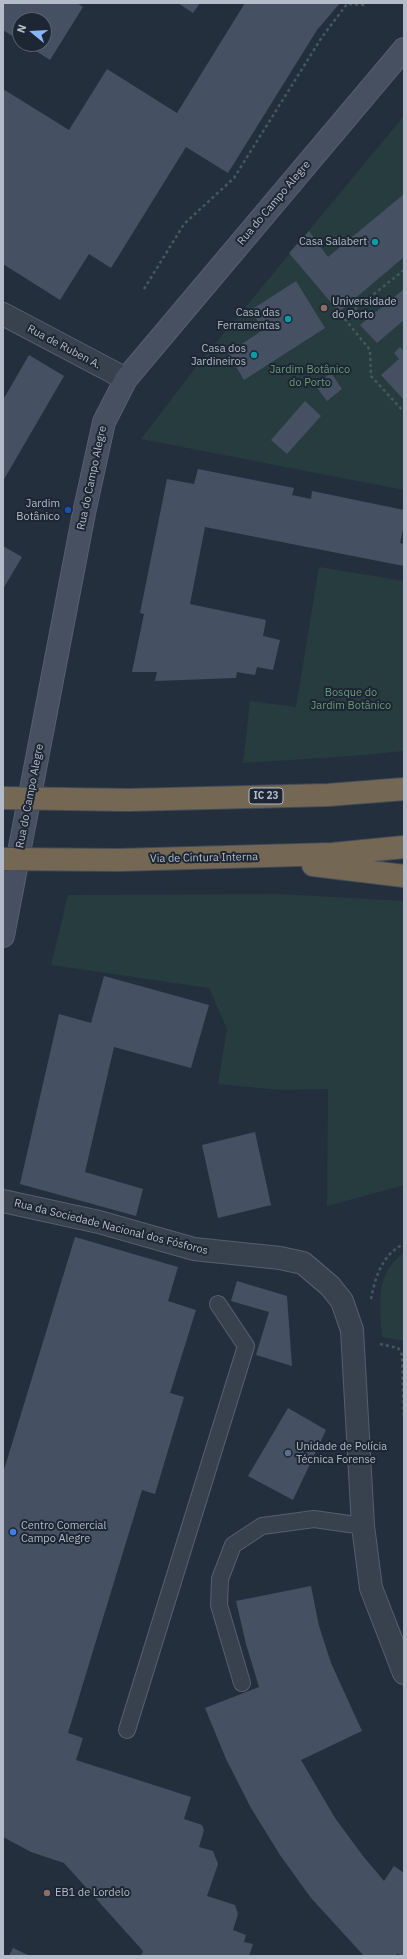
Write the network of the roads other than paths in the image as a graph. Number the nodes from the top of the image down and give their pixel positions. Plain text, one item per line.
1 (404, 49) edge
2 (3, 314) edge
3 (126, 379) junction
4 (404, 788) edge
5 (3, 798) edge
6 (404, 847) edge
7 (251, 858) junction
8 (3, 859) edge
9 (404, 876) edge
10 (3, 936) edge
11 (3, 1201) edge
12 (218, 1304) dead end
13 (363, 1526) junction
14 (404, 1674) edge
15 (242, 1683) dead end
16 (127, 1730) dead end

1 - 3 main road, Rua do Campo Alegre
2 - 3 street, Rua de Ruben A.
3 - 10 main road, Rua do Campo Alegre
4 - 5 highway, IC 23, bridge
6 - 7 highway, Via de Cintura Interna
7 - 8 highway, Via de Cintura Interna, bridge
7 - 9 highway
11 - 13 street, Rua da Sociedade Nacional dos Fósforos
12 - 16 lane
13 - 14 street, Rua da Sociedade Nacional dos Fósforos
13 - 15 lane

